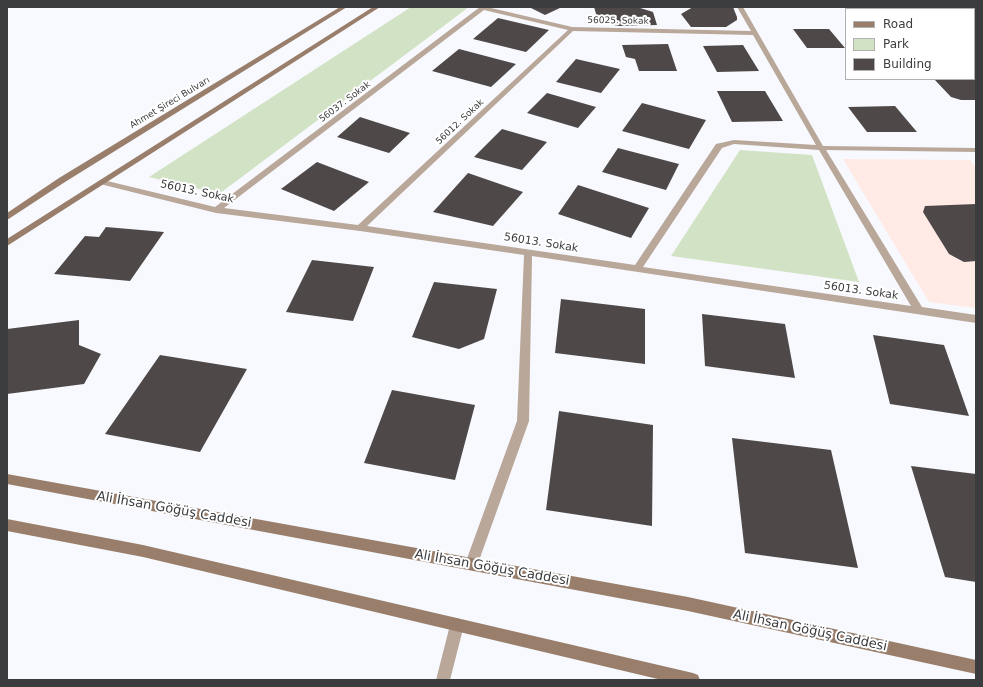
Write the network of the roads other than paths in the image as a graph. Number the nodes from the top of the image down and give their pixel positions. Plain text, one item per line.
1 (344, 7) edge
2 (377, 7) edge
3 (483, 7) edge
4 (740, 7) edge
5 (572, 29) junction
6 (755, 33) junction
7 (821, 148) junction
8 (976, 150) edge
9 (103, 182) junction
10 (216, 210) junction
11 (7, 217) edge
12 (360, 228) junction
13 (7, 244) edge
14 (528, 253) junction
15 (637, 269) junction
16 (919, 311) junction
17 (976, 319) edge
18 (7, 479) edge
19 (7, 525) edge
20 (471, 564) junction
21 (457, 625) junction
22 (976, 667) edge
23 (443, 680) edge
24 (692, 680) edge

1 - 11 main road, Ahmet Şireci Bulvarı
2 - 9 main road
3 - 5 street, 56025. Sokak
3 - 10 street, 56037. Sokak
4 - 6 street
5 - 6 street, 56025. Sokak
5 - 12 street, 56012. Sokak
6 - 7 street
7 - 8 street
7 - 15 street
7 - 16 street
9 - 10 street, 56013. Sokak
9 - 13 main road
10 - 12 street, 56013. Sokak
12 - 14 street, 56013. Sokak
14 - 15 street, 56013. Sokak
14 - 20 street
15 - 16 street, 56013. Sokak
16 - 17 street, 56013. Sokak
18 - 20 main road, Ali İhsan Göğüş Caddesi
19 - 21 main road
20 - 22 main road, Ali İhsan Göğüş Caddesi
21 - 23 street
21 - 24 main road

